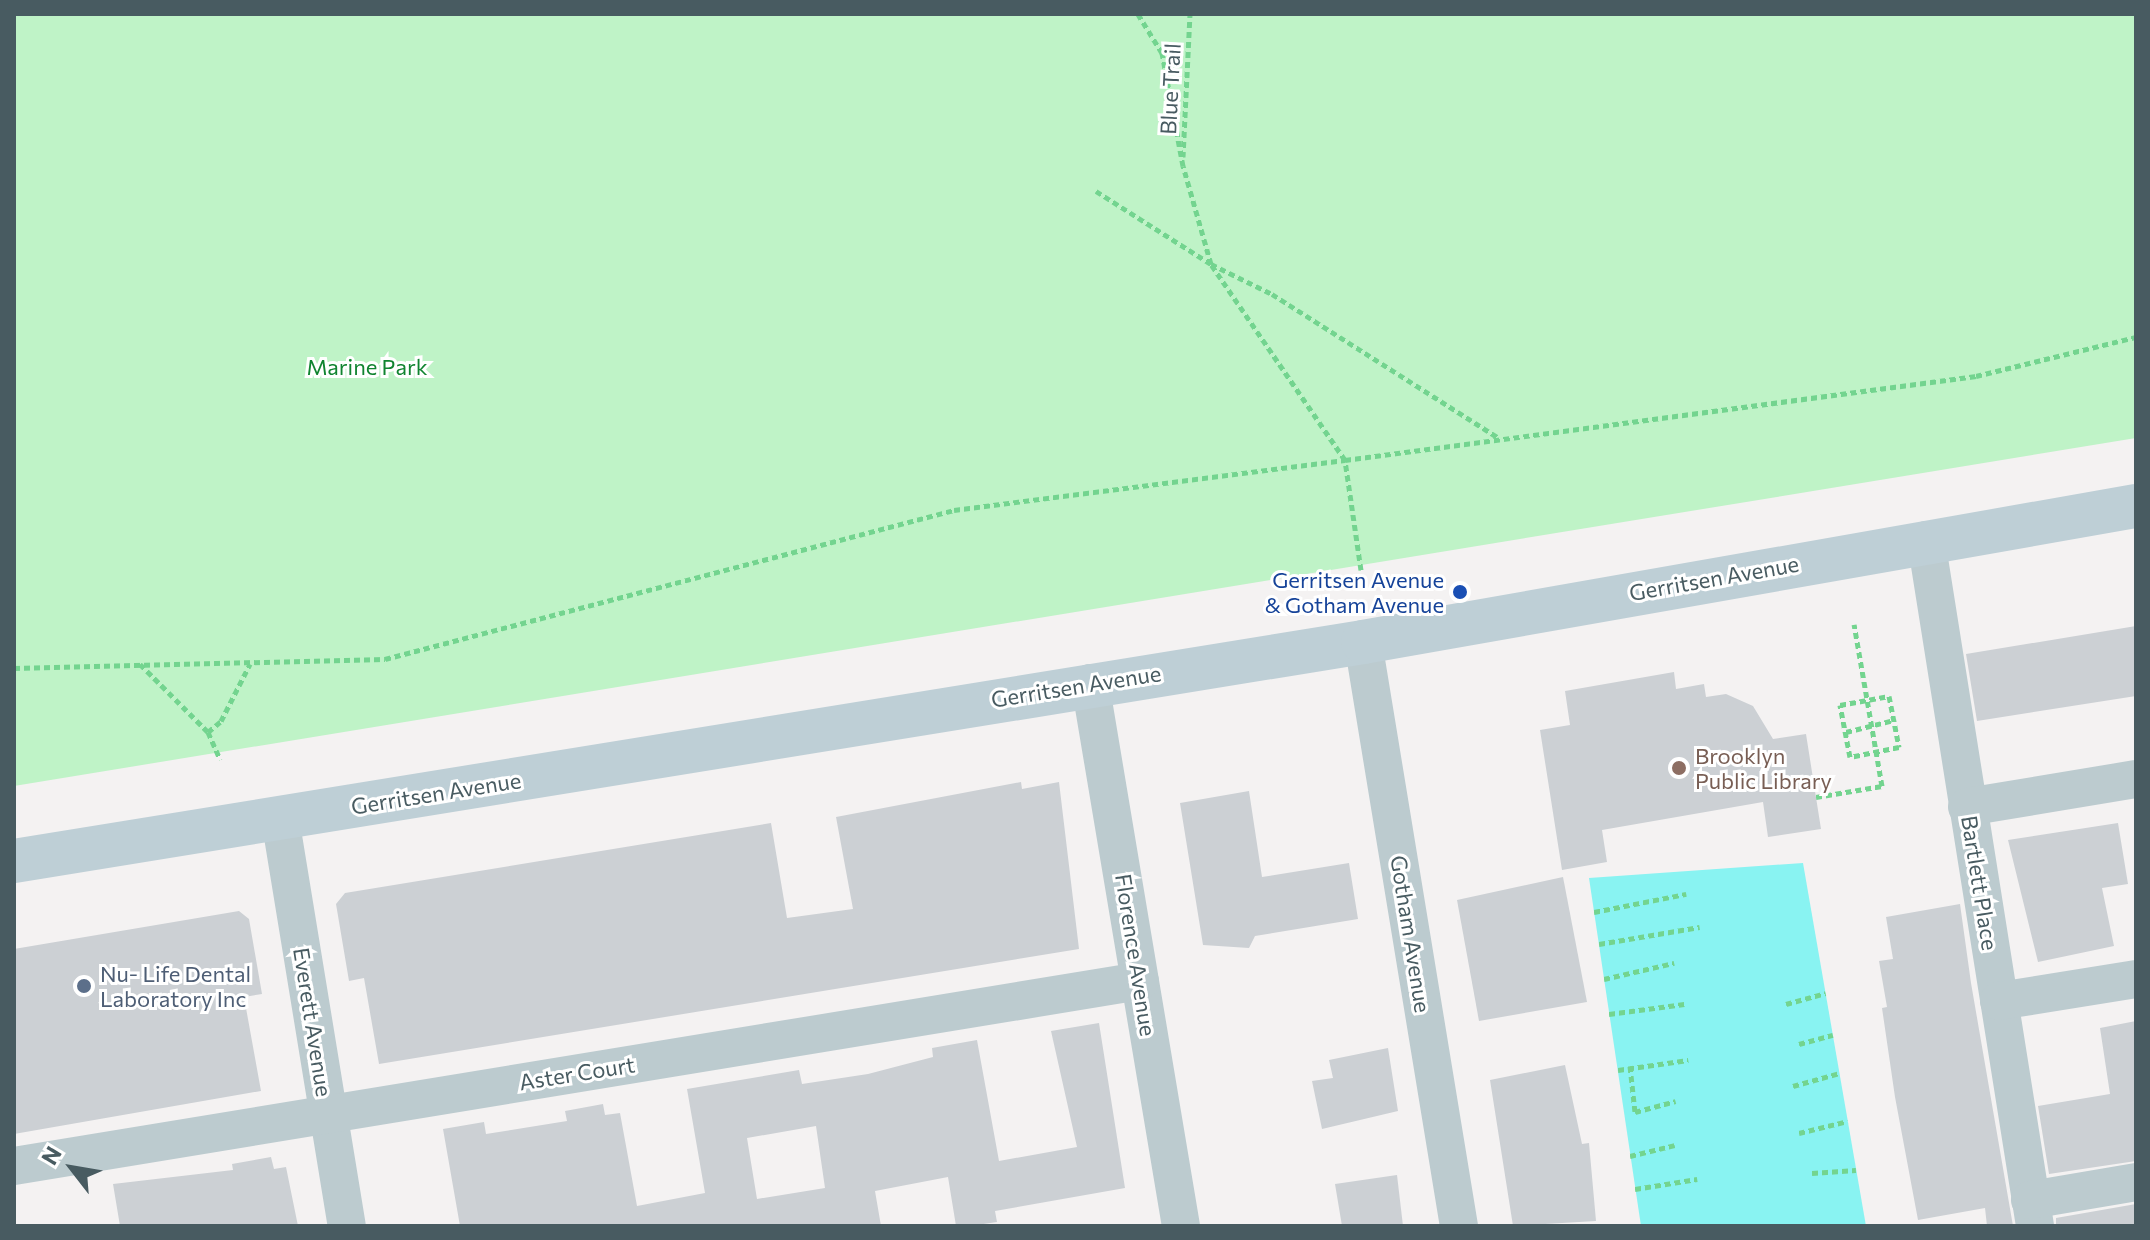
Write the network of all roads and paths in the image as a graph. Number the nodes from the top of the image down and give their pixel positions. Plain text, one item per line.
1 (1138, 14) edge
2 (1190, 14) edge
3 (1183, 166) junction
4 (1096, 191) dead end
5 (1211, 264) junction
6 (2136, 337) edge
7 (1497, 437) junction
8 (1345, 460) junction
9 (2136, 506) edge
10 (1926, 540) junction
11 (1361, 570) dead end
12 (1854, 624) dead end
13 (1363, 642) junction
14 (140, 664) junction
15 (250, 664) junction
16 (14, 668) edge
17 (1090, 683) junction
18 (1866, 700) junction
19 (1894, 720) junction
20 (1871, 726) junction
21 (208, 732) junction
22 (1846, 732) junction
23 (1875, 752) junction
24 (220, 759) dead end
25 (2136, 779) edge
26 (1816, 797) dead end
27 (1967, 807) junction
28 (280, 818) junction
29 (14, 861) edge
30 (1686, 894) dead end
31 (1594, 912) dead end
32 (1700, 927) dead end
33 (1599, 944) dead end
34 (1674, 963) dead end
35 (1604, 979) dead end
36 (2136, 979) edge
37 (1140, 981) junction
38 (1826, 993) dead end
39 (1999, 1001) junction
40 (1684, 1004) dead end
41 (1786, 1004) dead end
42 (1609, 1014) dead end
43 (1833, 1035) dead end
44 (1799, 1044) dead end
45 (1688, 1060) dead end
46 (1630, 1066) junction
47 (1618, 1070) dead end
48 (1840, 1073) dead end
49 (1793, 1086) dead end
50 (1676, 1101) dead end
51 (328, 1114) junction
52 (1848, 1121) dead end
53 (1799, 1133) dead end
54 (1675, 1145) dead end
55 (1630, 1156) dead end
56 (14, 1166) edge
57 (1856, 1170) dead end
58 (1812, 1173) dead end
59 (1697, 1179) dead end
60 (2136, 1182) edge
61 (1635, 1189) dead end
62 (2032, 1213) edge
63 (1172, 1225) edge
64 (347, 1226) edge
65 (1459, 1226) edge

1 - 3 path
2 - 3 path, Blue Trail
3 - 5 path
4 - 5 path
5 - 7 path
5 - 8 path
6 - 7 path
7 - 8 path
8 - 11 path
8 - 15 path
9 - 10 main road, Gerritsen Avenue
10 - 13 main road, Gerritsen Avenue
10 - 27 street, Bartlett Place
12 - 18 path
13 - 17 main road, Gerritsen Avenue
13 - 65 street, Gotham Avenue
14 - 15 path
14 - 16 path
14 - 21 path
15 - 21 path
17 - 28 main road, Gerritsen Avenue
17 - 37 street, Florence Avenue
18 - 19 path
18 - 20 path
18 - 22 path
19 - 20 path
19 - 23 path
20 - 22 path
20 - 23 path
21 - 24 path
22 - 23 path
23 - 26 path
25 - 27 street
27 - 39 street, Bartlett Place
28 - 29 main road, Gerritsen Avenue
28 - 51 street, Everett Avenue
30 - 31 path
32 - 33 path
34 - 35 path
36 - 39 street
37 - 51 street, Aster Court
37 - 63 street, Florence Avenue
38 - 41 path
39 - 62 street, Bartlett Place
40 - 42 path
43 - 44 path
45 - 46 path
46 - 47 path
46 - 50 path
48 - 49 path
51 - 56 street, Aster Court
51 - 64 street, Everett Avenue
52 - 53 path
54 - 55 path
57 - 58 path
59 - 61 path
60 - 62 street

